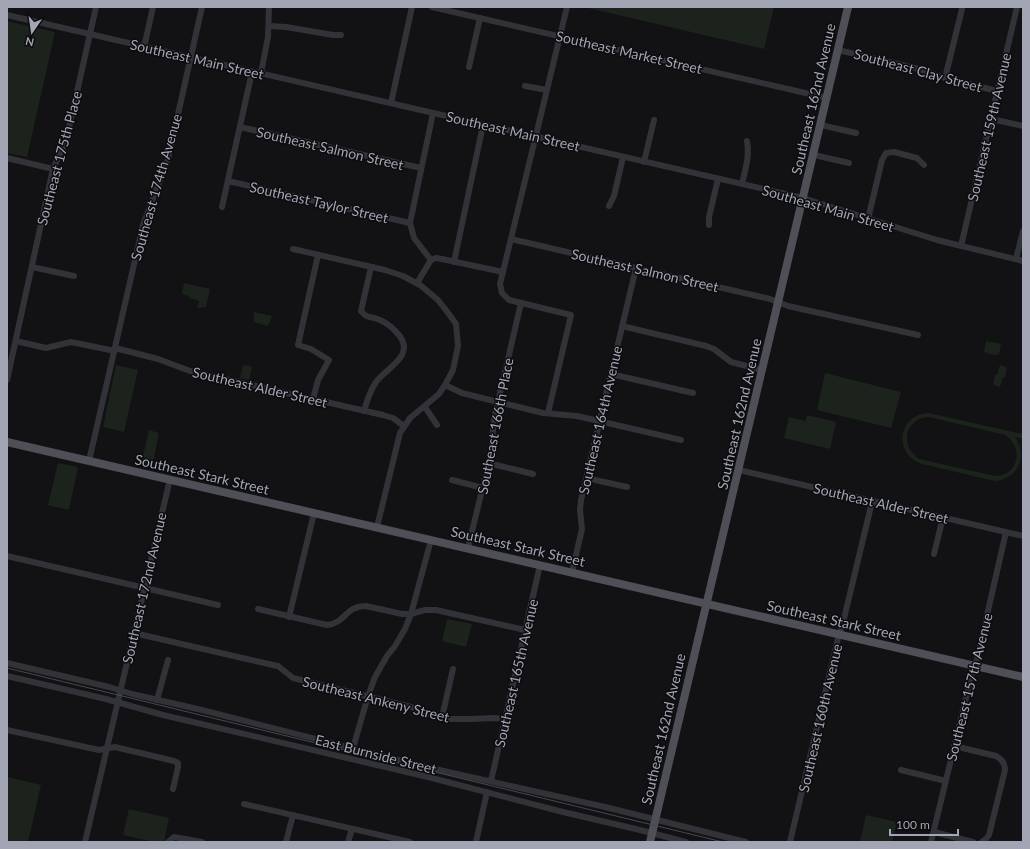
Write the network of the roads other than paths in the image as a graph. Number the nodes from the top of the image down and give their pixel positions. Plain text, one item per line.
1 (96, 7) edge
2 (153, 7) edge
3 (202, 7) edge
4 (269, 7) edge
5 (412, 7) edge
6 (432, 7) edge
7 (567, 7) edge
8 (848, 7) edge
9 (1017, 7) edge
10 (962, 9) dead end
11 (7, 15) edge
12 (480, 18) junction
13 (269, 26) junction
14 (90, 34) junction
15 (341, 35) dead end
16 (559, 36) junction
17 (143, 46) junction
18 (838, 50) junction
19 (191, 57) junction
20 (469, 67) dead end
21 (252, 72) junction
22 (261, 73) junction
23 (945, 78) junction
24 (525, 86) dead end
25 (547, 90) junction
26 (997, 91) junction
27 (827, 98) junction
28 (391, 104) junction
29 (433, 113) junction
30 (991, 119) junction
31 (654, 120) dead end
32 (484, 125) junction
33 (821, 125) junction
34 (1023, 126) edge
35 (240, 127) junction
36 (856, 134) dead end
37 (536, 137) junction
38 (747, 141) dead end
39 (814, 154) junction
40 (623, 157) junction
41 (7, 158) edge
42 (644, 162) junction
43 (849, 163) dead end
44 (924, 165) dead end
45 (53, 168) junction
46 (421, 168) junction
47 (718, 179) junction
48 (228, 181) junction
49 (742, 184) junction
50 (803, 198) junction
51 (610, 206) dead end
52 (222, 207) dead end
53 (868, 219) junction
54 (410, 223) junction
55 (709, 226) dead end
56 (1023, 231) edge
57 (511, 239) junction
58 (961, 246) junction
59 (293, 249) dead end
60 (318, 255) junction
61 (431, 260) junction
62 (1020, 260) edge
63 (454, 262) junction
64 (32, 267) junction
65 (371, 267) junction
66 (636, 268) junction
67 (503, 272) junction
68 (74, 276) dead end
69 (417, 283) junction
70 (778, 302) junction
71 (521, 303) junction
72 (463, 320) dead end
73 (456, 324) junction
74 (622, 326) junction
75 (918, 335) dead end
76 (16, 341) junction
77 (114, 350) junction
78 (762, 370) junction
79 (611, 374) junction
80 (7, 380) edge
81 (445, 385) junction
82 (693, 393) dead end
83 (313, 399) junction
84 (498, 402) junction
85 (424, 407) junction
86 (364, 411) junction
87 (548, 413) junction
88 (600, 421) junction
89 (437, 425) dead end
90 (404, 426) junction
91 (681, 440) dead end
92 (7, 442) edge
93 (89, 461) junction
94 (488, 463) junction
95 (739, 470) junction
96 (533, 474) dead end
97 (586, 478) junction
98 (170, 480) junction
99 (452, 480) dead end
100 (627, 487) dead end
101 (483, 488) junction
102 (874, 501) junction
103 (314, 513) junction
104 (942, 518) junction
105 (377, 527) junction
106 (1006, 532) junction
107 (1023, 536) edge
108 (431, 540) junction
109 (468, 548) junction
110 (934, 554) dead end
111 (7, 556) edge
112 (540, 565) junction
113 (572, 572) junction
114 (144, 587) junction
115 (707, 603) junction
116 (218, 605) dead end
117 (258, 609) dead end
118 (411, 614) junction
119 (290, 617) junction
120 (525, 630) junction
121 (134, 633) junction
122 (839, 634) junction
123 (168, 660) dead end
124 (7, 663) edge
125 (974, 666) junction
126 (453, 669) dead end
127 (7, 676) edge
128 (1023, 677) edge
129 (368, 696) junction
130 (119, 697) junction
131 (157, 700) junction
132 (442, 717) junction
133 (506, 719) junction
134 (7, 730) edge
135 (954, 746) junction
136 (107, 748) junction
137 (353, 748) junction
138 (901, 770) dead end
139 (946, 780) junction
140 (491, 781) junction
141 (173, 789) dead end
142 (487, 792) junction
143 (244, 804) dead end
144 (293, 816) junction
145 (653, 827) junction
146 (352, 829) junction
147 (934, 832) junction
148 (168, 841) edge
149 (85, 842) edge
150 (202, 842) edge
151 (286, 842) edge
152 (348, 842) edge
153 (410, 842) edge
154 (476, 842) edge
155 (650, 842) edge
156 (686, 842) edge
157 (746, 842) edge
158 (790, 842) edge
159 (931, 842) edge
160 (973, 842) edge
161 (982, 842) edge

1 - 14 street, Southeast 175th Place
2 - 17 street
3 - 19 street, Southeast 174th Avenue
4 - 13 street
5 - 28 street
6 - 12 street, Southeast Market Street
7 - 16 street
8 - 18 main road, Southeast 162nd Avenue
9 - 26 street, Southeast 159th Avenue
10 - 23 street
11 - 14 street, Southeast Main Street
12 - 16 street, Southeast Market Street
12 - 20 street
13 - 15 street
13 - 22 street
14 - 17 street, Southeast Main Street
14 - 45 street, Southeast 175th Place
16 - 25 street
16 - 27 street, Southeast Market Street
17 - 19 street, Southeast Main Street
18 - 23 street, Southeast Clay Street
18 - 27 main road, Southeast 162nd Avenue
19 - 21 street, Southeast Main Street
19 - 77 street, Southeast 174th Avenue
21 - 22 street, Southeast Main Street
21 - 35 street
22 - 28 street, Southeast Main Street
23 - 26 street, Southeast Clay Street
24 - 25 street
25 - 37 street
26 - 30 street, Southeast 159th Avenue
27 - 33 main road, Southeast 162nd Avenue
28 - 29 street, Southeast Main Street
29 - 32 street, Southeast Main Street
29 - 46 street
30 - 34 street
30 - 58 street, Southeast 159th Avenue
31 - 42 street
32 - 37 street, Southeast Main Street
32 - 63 street
33 - 36 street
33 - 39 main road, Southeast 162nd Avenue
35 - 46 street, Southeast Salmon Street
35 - 48 street
37 - 40 street, Southeast Main Street
37 - 57 street
38 - 49 street
39 - 43 street
39 - 50 main road, Southeast 162nd Avenue
40 - 42 street, Southeast Main Street
40 - 51 street
41 - 45 street
42 - 47 street, Southeast Main Street
44 - 53 street
45 - 64 street, Southeast 175th Place
46 - 54 street
47 - 49 street, Southeast Main Street
47 - 55 street
48 - 52 street
48 - 54 street, Southeast Taylor Street
49 - 50 street, Southeast Main Street
50 - 53 street, Southeast Main Street
50 - 70 main road, Southeast 162nd Avenue
53 - 58 street, Southeast Main Street
54 - 61 street
56 - 62 street
57 - 66 street, Southeast Salmon Street
57 - 67 street
58 - 62 street, Southeast Main Street
59 - 60 street
60 - 65 street
60 - 83 street
61 - 63 street
61 - 69 street
63 - 67 street
64 - 68 street
64 - 76 street, Southeast 175th Place
65 - 69 street
65 - 86 street
66 - 70 street, Southeast Salmon Street
66 - 74 street, Southeast 164th Avenue
67 - 71 street
69 - 73 street
70 - 75 street
70 - 78 main road, Southeast 162nd Avenue
71 - 84 street, Southeast 166th Place
71 - 87 street
72 - 73 street
73 - 81 street
74 - 78 street
74 - 79 street, Southeast 164th Avenue
76 - 77 street, Southeast Alder Street
76 - 80 street, Southeast 175th Place
77 - 83 street, Southeast Alder Street
77 - 93 street, Southeast 174th Avenue
78 - 95 main road, Southeast 162nd Avenue
79 - 82 street
79 - 88 street, Southeast 164th Avenue
81 - 84 street
81 - 85 street
83 - 86 street, Southeast Alder Street
84 - 87 street
84 - 94 street, Southeast 166th Place
85 - 89 street
85 - 90 street
86 - 90 street, Southeast Alder Street
87 - 88 street
88 - 91 street
88 - 97 street, Southeast 164th Avenue
90 - 105 street
92 - 93 main road, Southeast Stark Street
93 - 98 main road, Southeast Stark Street
94 - 96 street
94 - 101 street, Southeast 166th Place
95 - 102 street, Southeast Alder Street
95 - 115 main road, Southeast 162nd Avenue
97 - 100 street
97 - 113 street, Southeast 164th Avenue
98 - 103 main road, Southeast Stark Street
98 - 114 street, Southeast 172nd Avenue
99 - 101 street
101 - 109 street, Southeast 166th Place
102 - 104 street, Southeast Alder Street
102 - 122 street, Southeast 160th Avenue
103 - 105 main road, Southeast Stark Street
103 - 119 street
104 - 106 street, Southeast Alder Street
104 - 110 street
105 - 108 main road, Southeast Stark Street
106 - 107 street, Southeast Alder Street
106 - 125 street, Southeast 157th Avenue
108 - 109 main road, Southeast Stark Street
108 - 118 street
109 - 112 main road, Southeast Stark Street
111 - 114 street
112 - 113 main road, Southeast Stark Street
112 - 120 street, Southeast 165th Avenue
113 - 115 main road, Southeast Stark Street
114 - 116 street
114 - 121 street, Southeast 172nd Avenue
115 - 122 main road, Southeast Stark Street
115 - 145 main road, Southeast 162nd Avenue
117 - 119 street
118 - 119 street
118 - 120 street
118 - 129 street
120 - 133 street, Southeast 165th Avenue
121 - 129 street, Southeast Ankeny Street
121 - 130 street, Southeast 172nd Avenue
122 - 125 main road, Southeast Stark Street
122 - 158 street, Southeast 160th Avenue
123 - 131 street
124 - 130 street, East Burnside Street
125 - 128 main road, Southeast Stark Street
125 - 135 street, Southeast 157th Avenue
126 - 132 street
127 - 130 street, East Burnside Street
129 - 132 street, Southeast Ankeny Street
129 - 137 street
130 - 131 street, East Burnside Street
130 - 136 street, Southeast 172nd Avenue
130 - 142 street, East Burnside Street
131 - 137 street, East Burnside Street
132 - 133 street, Southeast Ankeny Street
133 - 140 street, Southeast 165th Avenue
134 - 136 street
135 - 139 street, Southeast 157th Avenue
135 - 161 street
136 - 141 street
136 - 149 street, Southeast 172nd Avenue
137 - 140 street, East Burnside Street
138 - 139 street
139 - 147 street, Southeast 157th Avenue
140 - 145 street, East Burnside Street
142 - 145 street, East Burnside Street
142 - 154 street
143 - 144 street
144 - 146 street
144 - 151 street
145 - 155 main road, Southeast 162nd Avenue
145 - 156 street, East Burnside Street
145 - 157 street, East Burnside Street
146 - 152 street
146 - 153 street
147 - 159 street, Southeast 157th Avenue
147 - 160 street
148 - 150 street

